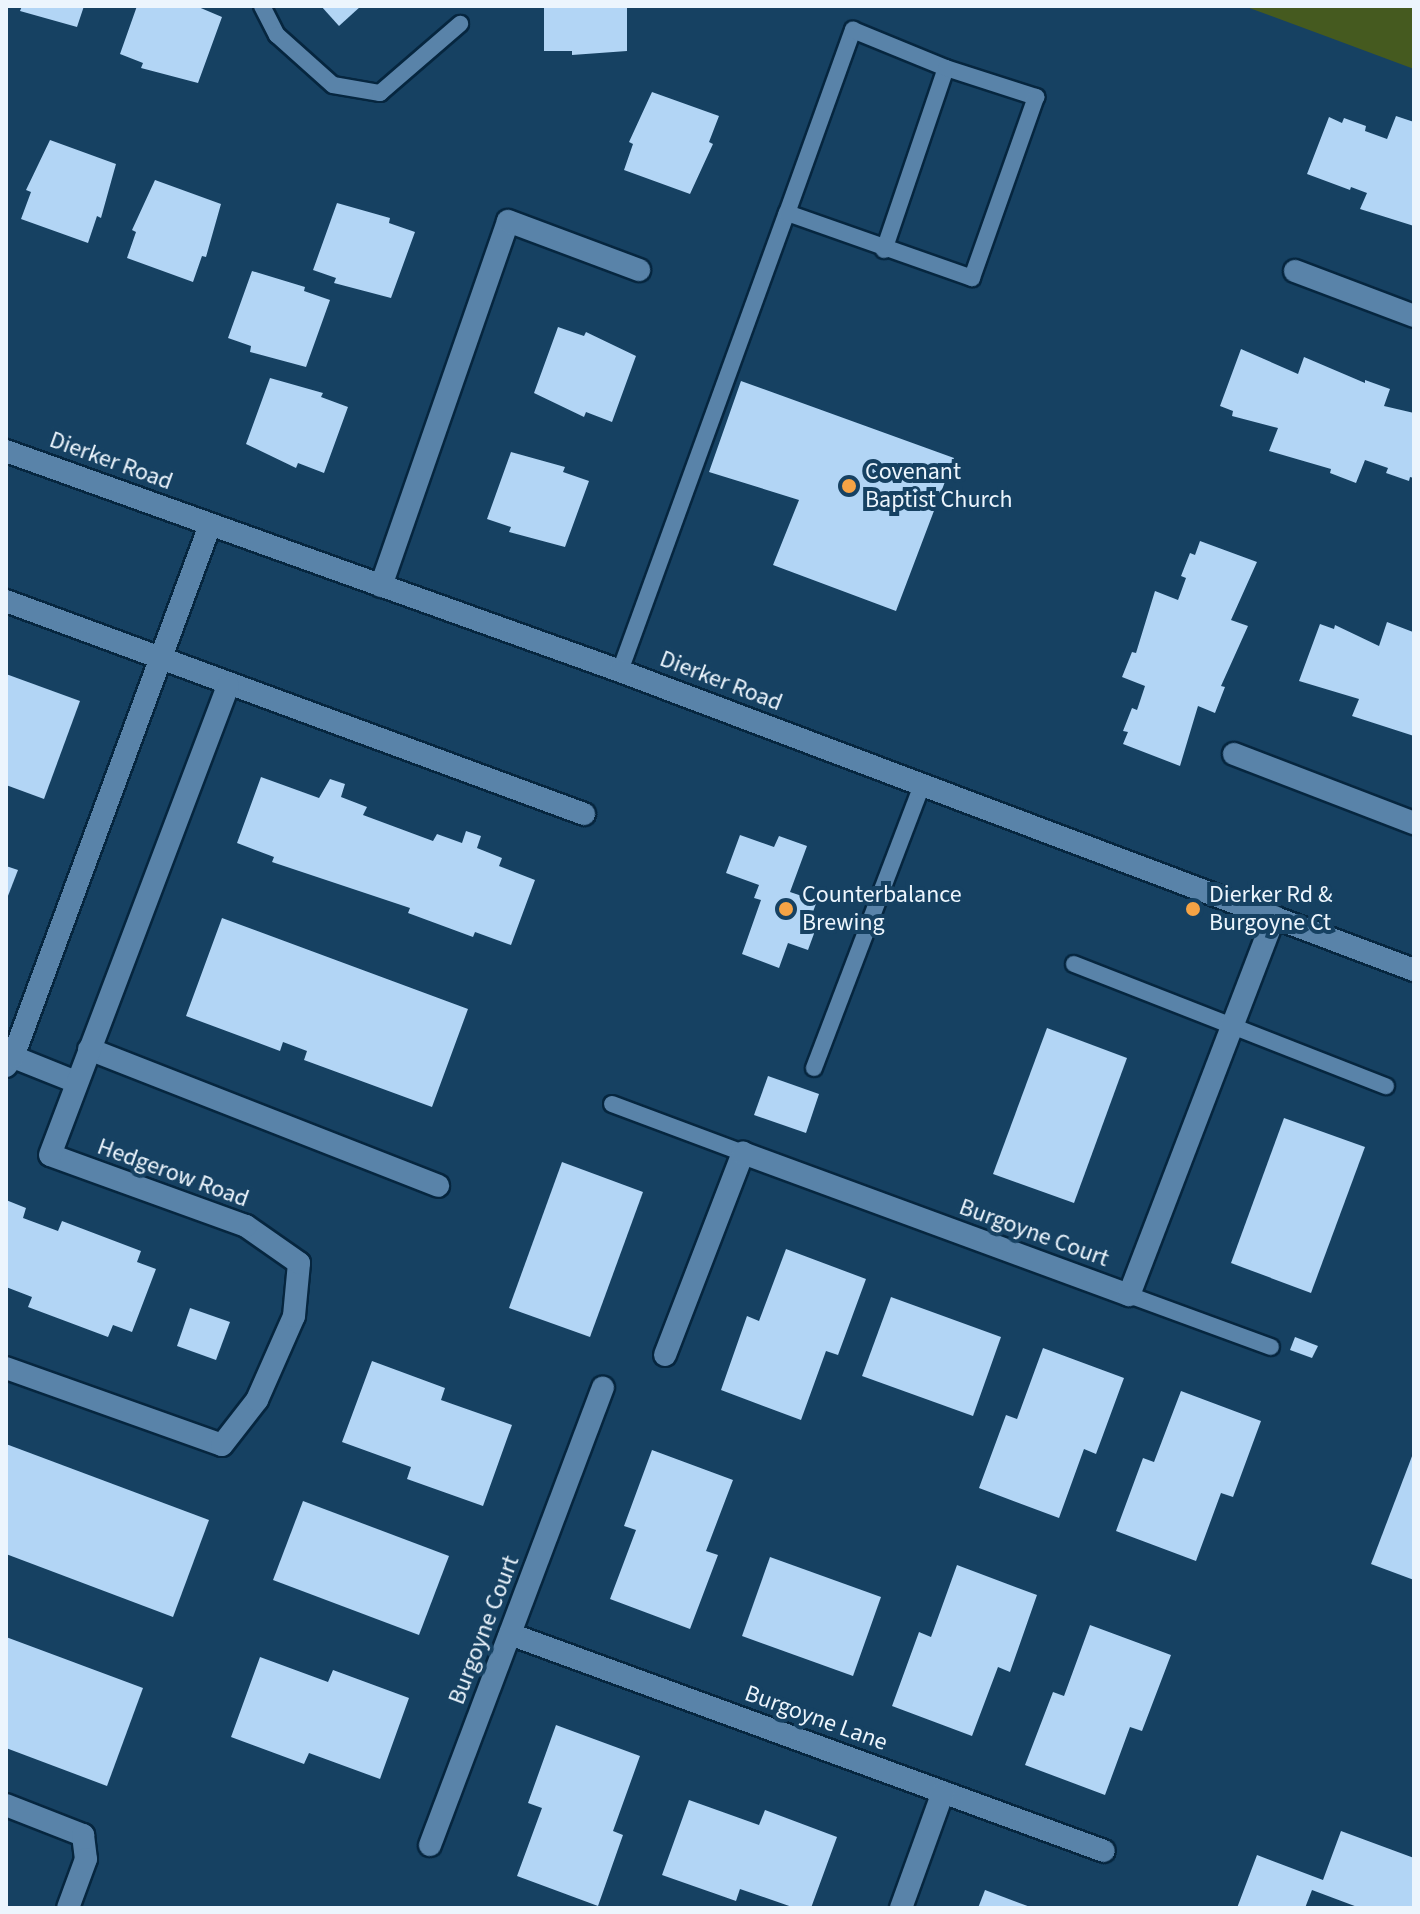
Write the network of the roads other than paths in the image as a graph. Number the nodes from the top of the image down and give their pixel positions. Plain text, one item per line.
1 (262, 6) edge
2 (460, 24) dead end
3 (946, 68) junction
4 (787, 213) junction
5 (884, 250) junction
6 (639, 270) dead end
7 (1295, 271) dead end
8 (1414, 316) edge
9 (6, 451) edge
10 (210, 525) junction
11 (381, 586) junction
12 (6, 601) edge
13 (161, 659) junction
14 (620, 671) junction
15 (228, 686) junction
16 (1234, 754) dead end
17 (922, 785) junction
18 (584, 814) dead end
19 (1414, 823) edge
20 (1274, 917) junction
21 (1074, 964) dead end
22 (1414, 970) edge
23 (1232, 1026) junction
24 (89, 1049) junction
25 (8, 1059) edge
26 (814, 1068) dead end
27 (76, 1082) junction
28 (1386, 1086) dead end
29 (612, 1104) dead end
30 (743, 1153) junction
31 (438, 1186) dead end
32 (1129, 1295) junction
33 (1271, 1347) dead end
34 (665, 1355) dead end
35 (6, 1368) edge
36 (603, 1388) dead end
37 (510, 1634) junction
38 (943, 1792) junction
39 (6, 1805) edge
40 (430, 1845) dead end
41 (1104, 1851) dead end
42 (68, 1908) edge
43 (901, 1908) edge

1 - 2 lane
3 - 4 lane
3 - 5 lane
3 - 5 lane
4 - 5 lane
4 - 14 lane
6 - 11 street
7 - 8 street
9 - 10 street, Dierker Road
10 - 11 street, Dierker Road
10 - 13 street
11 - 14 street, Dierker Road
12 - 13 street
13 - 15 street
13 - 25 street
14 - 17 street, Dierker Road
15 - 18 street
15 - 24 street, Hedgerow Road
16 - 19 street
17 - 20 street, Dierker Road
17 - 26 lane
20 - 22 street, Dierker Road
20 - 23 street, Burgoyne Court
21 - 23 lane
23 - 28 lane
23 - 32 street, Burgoyne Court
24 - 27 street, Hedgerow Road
24 - 31 street
25 - 27 street
27 - 35 street, Hedgerow Road
29 - 30 lane
30 - 32 street, Burgoyne Court
30 - 34 street
32 - 33 lane
36 - 37 street, Burgoyne Court
37 - 38 street, Burgoyne Lane
37 - 40 street, Burgoyne Court
38 - 41 street, Burgoyne Lane
38 - 43 street
39 - 42 street

